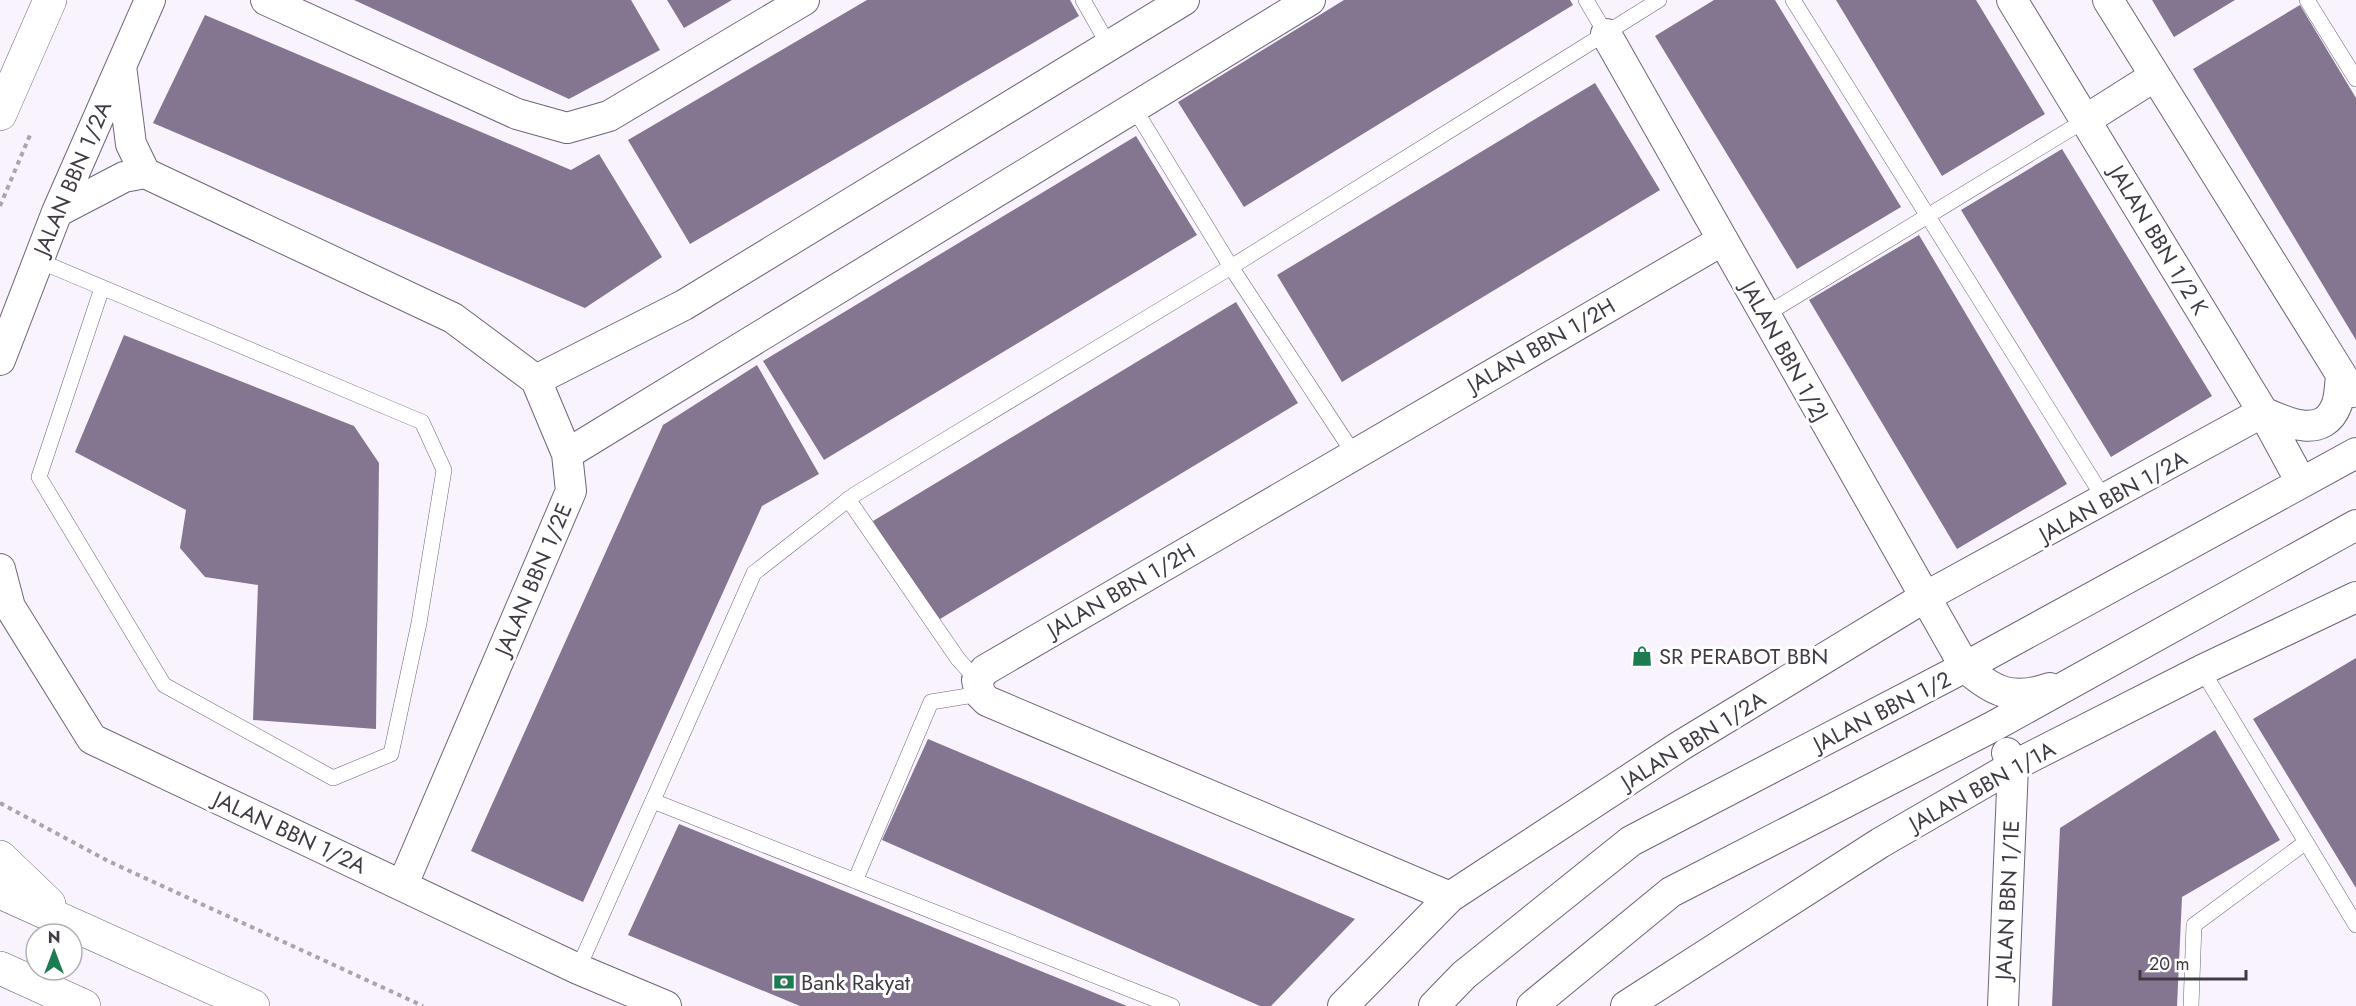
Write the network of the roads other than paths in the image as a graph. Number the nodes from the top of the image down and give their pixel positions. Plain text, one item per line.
1 (50, 0) edge
2 (150, 0) edge
3 (266, 0) edge
4 (804, 0) edge
5 (1083, 0) edge
6 (1184, 0) edge
7 (1310, 0) edge
8 (1586, 0) edge
9 (1659, 0) edge
10 (1793, 0) edge
11 (2012, 0) edge
12 (2108, 0) edge
13 (2307, 0) edge
14 (1606, 34) junction
15 (1108, 45) junction
16 (121, 63) junction
17 (2155, 76) junction
18 (2356, 79) edge
19 (1134, 108) junction
20 (0, 114) edge
21 (2087, 119) junction
22 (145, 173) junction
23 (57, 212) junction
24 (1926, 215) junction
25 (1722, 240) junction
26 (37, 260) junction
27 (1231, 267) junction
28 (102, 288) junction
29 (1765, 315) junction
30 (0, 360) edge
31 (536, 380) junction
32 (2348, 387) edge
33 (2263, 412) junction
34 (2356, 453) edge
35 (567, 454) junction
36 (1354, 454) junction
37 (2301, 482) junction
38 (848, 499) junction
39 (2105, 500) junction
40 (2356, 525) edge
41 (0, 569) edge
42 (1925, 597) junction
43 (2356, 597) edge
44 (1965, 667) junction
45 (2202, 670) junction
46 (2082, 677) junction
47 (979, 687) junction
48 (1994, 726) junction
49 (2013, 766) junction
50 (653, 801) junction
51 (2306, 842) junction
52 (0, 857) edge
53 (855, 881) junction
54 (402, 884) junction
55 (0, 892) edge
56 (1450, 897) junction
57 (63, 918) junction
58 (2356, 925) edge
59 (0, 968) edge
60 (578, 969) junction
61 (1633, 1003) edge
62 (84, 1006) edge
63 (253, 1006) edge
64 (666, 1006) edge
65 (1172, 1006) edge
66 (1343, 1006) edge
67 (1434, 1006) edge
68 (1532, 1006) edge
69 (2003, 1006) edge
70 (2191, 1006) edge

1 - 20 main road
2 - 16 street, JALAN BBN 1/2A
3 - 4 street
5 - 15 lane
6 - 15 street
7 - 19 street
8 - 14 lane
9 - 14 lane
10 - 24 lane
11 - 21 street, JALAN BBN 1/2 K
12 - 17 street
13 - 18 lane
14 - 25 street, JALAN BBN 1/2J
14 - 27 lane
15 - 31 street
16 - 22 street
16 - 23 street, JALAN BBN 1/2A
17 - 21 street
17 - 32 street
19 - 27 lane
19 - 35 street
21 - 24 lane
21 - 33 street, JALAN BBN 1/2 K
22 - 23 street
22 - 31 street
23 - 26 street, JALAN BBN 1/2A
24 - 29 lane
24 - 39 lane
25 - 29 street, JALAN BBN 1/2J
25 - 36 street, JALAN BBN 1/2H
26 - 28 lane
26 - 30 street, JALAN BBN 1/2A
27 - 36 lane
27 - 38 lane
28 - 28 lane
29 - 42 street, JALAN BBN 1/2J
31 - 35 street, JALAN BBN 1/2E
32 - 33 street
33 - 37 street, JALAN BBN 1/2 K
33 - 39 street, JALAN BBN 1/2A
34 - 37 street, JALAN BBN 1/2
35 - 54 street, JALAN BBN 1/2E
36 - 47 street, JALAN BBN 1/2H
37 - 44 street, JALAN BBN 1/2
38 - 47 lane
38 - 50 lane
39 - 42 street, JALAN BBN 1/2A
40 - 46 street
41 - 54 street, JALAN BBN 1/2A
42 - 44 street, JALAN BBN 1/2J
42 - 56 street, JALAN BBN 1/2A
43 - 45 street, JALAN BBN 1/1A
44 - 46 street, JALAN BBN 1/2J
44 - 67 street, JALAN BBN 1/2
45 - 49 street, JALAN BBN 1/1A
45 - 51 lane
46 - 48 street
47 - 53 lane
47 - 56 street
48 - 49 street, JALAN BBN 1/1E
48 - 68 street
49 - 61 street, JALAN BBN 1/1A
49 - 69 street, JALAN BBN 1/1E
50 - 53 lane
50 - 60 lane
51 - 58 lane
51 - 70 lane
52 - 57 main road
53 - 65 lane
54 - 60 street, JALAN BBN 1/2A
55 - 57 main road
56 - 66 street, JALAN BBN 1/2A
57 - 63 main road
59 - 62 main road
60 - 64 street, JALAN BBN 1/2A

